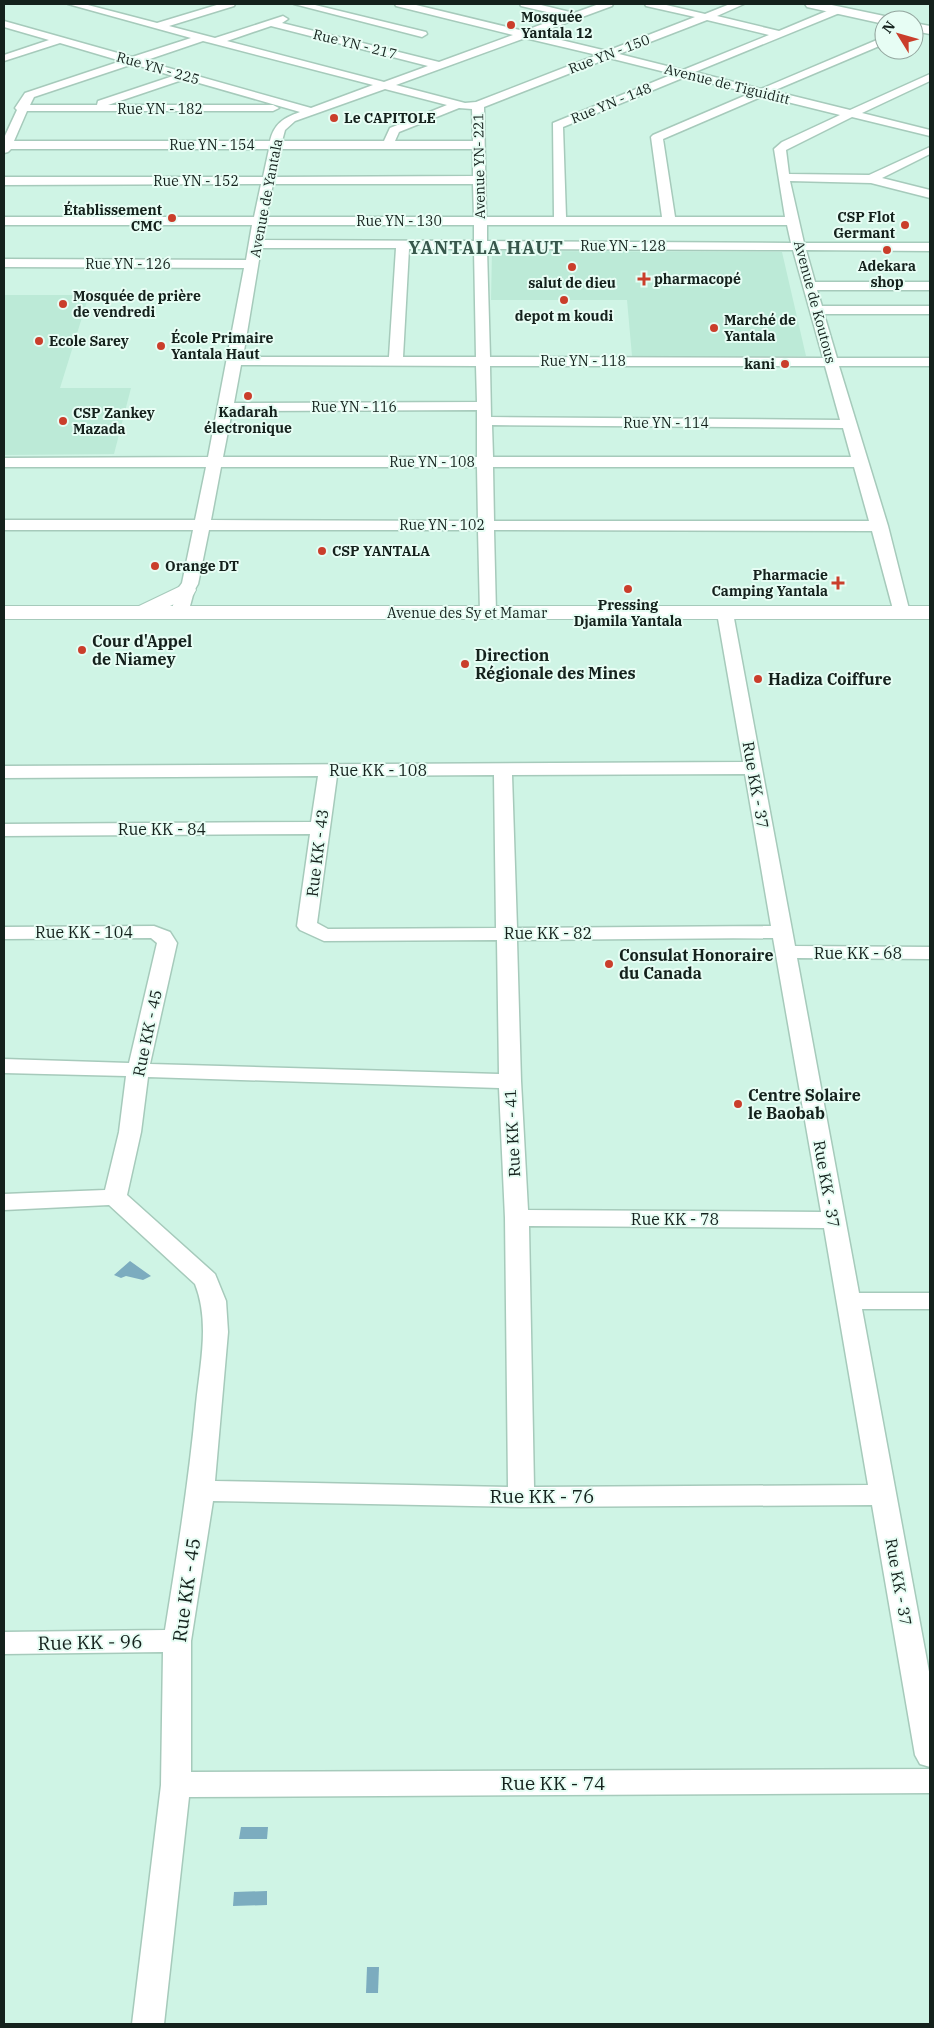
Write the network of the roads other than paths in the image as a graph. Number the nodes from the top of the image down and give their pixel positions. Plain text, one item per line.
1 (74, 4) edge
2 (199, 4) edge
3 (230, 4) edge
4 (400, 4) edge
5 (525, 4) edge
6 (608, 4) edge
7 (650, 4) edge
8 (740, 4) edge
9 (811, 4) edge
10 (216, 8) junction
11 (838, 10) junction
12 (296, 12) edge
13 (575, 16) junction
14 (706, 17) junction
15 (874, 18) edge
16 (463, 19) junction
17 (271, 23) junction
18 (4, 24) edge
19 (447, 25) dead end
20 (158, 26) junction
21 (524, 34) junction
22 (780, 34) junction
23 (201, 38) junction
24 (60, 40) junction
25 (215, 41) junction
26 (874, 44) edge
27 (378, 50) junction
28 (608, 55) junction
29 (4, 58) edge
30 (131, 60) junction
31 (439, 65) junction
32 (684, 73) junction
33 (184, 76) junction
34 (930, 77) edge
35 (382, 86) junction
36 (763, 92) junction
37 (456, 105) junction
38 (478, 105) junction
39 (21, 108) junction
40 (85, 109) junction
41 (306, 110) junction
42 (851, 114) junction
43 (930, 133) edge
44 (276, 145) junction
45 (388, 145) junction
46 (478, 145) junction
47 (4, 146) edge
48 (930, 150) edge
49 (783, 177) junction
50 (872, 179) junction
51 (479, 180) junction
52 (4, 181) edge
53 (268, 181) junction
54 (930, 194) edge
55 (4, 220) edge
56 (259, 221) junction
57 (480, 221) junction
58 (560, 221) junction
59 (669, 221) junction
60 (793, 221) junction
61 (257, 244) junction
62 (403, 244) junction
63 (480, 245) junction
64 (800, 247) junction
65 (930, 248) edge
66 (4, 264) edge
67 (253, 264) junction
68 (810, 286) junction
69 (930, 286) edge
70 (817, 310) junction
71 (930, 310) edge
72 (235, 361) junction
73 (396, 361) junction
74 (483, 361) junction
75 (831, 362) junction
76 (930, 362) edge
77 (224, 407) junction
78 (484, 414) junction
79 (848, 424) junction
80 (214, 461) junction
81 (4, 462) edge
82 (484, 462) junction
83 (861, 462) junction
84 (4, 525) edge
85 (201, 525) junction
86 (486, 525) junction
87 (880, 526) junction
88 (190, 588) junction
89 (4, 613) edge
90 (141, 613) junction
91 (184, 613) junction
92 (488, 613) junction
93 (725, 613) junction
94 (902, 613) junction
95 (930, 613) edge
96 (223, 614) junction
97 (752, 768) junction
98 (328, 770) junction
99 (504, 770) junction
100 (4, 772) edge
101 (320, 828) junction
102 (4, 830) edge
103 (314, 932) joint
104 (4, 933) edge
105 (507, 933) junction
106 (163, 936) joint
107 (784, 942) junction
108 (930, 953) edge
109 (4, 1066) edge
110 (138, 1069) junction
111 (510, 1081) junction
112 (114, 1197) junction
113 (4, 1202) edge
114 (517, 1218) junction
115 (834, 1220) junction
116 (848, 1301) junction
117 (930, 1301) edge
118 (201, 1491) junction
119 (884, 1495) junction
120 (521, 1497) junction
121 (177, 1641) junction
122 (4, 1643) edge
123 (921, 1656) edge
124 (930, 1755) edge
125 (930, 1781) edge
126 (176, 1785) junction
127 (148, 2024) edge

1 - 20 street, Avenue YN- 221
2 - 10 street
3 - 10 street
4 - 16 street, Avenue de Tiguiditt
5 - 13 street
6 - 13 street, Avenue de Yantala
7 - 14 street
8 - 14 street, Rue YN - 150
9 - 11 street
10 - 20 street
11 - 15 street
11 - 22 street, Rue YN - 148
12 - 17 street
12 - 27 street
13 - 21 street, Avenue de Yantala
14 - 22 street
14 - 28 street, Rue YN - 150
16 - 19 street
16 - 21 street, Avenue de Tiguiditt
17 - 25 street
17 - 27 street, Rue YN - 217
18 - 24 street, Rue YN - 225
20 - 23 street, Avenue YN- 221
21 - 28 street, Avenue de Tiguiditt
21 - 31 street, Avenue de Yantala
22 - 32 street, Rue YN - 148
23 - 25 street, Avenue YN- 221
23 - 30 street
24 - 29 street
24 - 30 street, Rue YN - 225
25 - 35 street, Avenue YN- 221
26 - 36 street
27 - 31 street, Rue YN - 217
28 - 32 street, Avenue de Tiguiditt
28 - 38 street, Rue YN - 150
30 - 33 street, Rue YN - 225
30 - 39 street
31 - 35 street, Avenue de Yantala
32 - 36 street, Avenue de Tiguiditt
32 - 58 street, Rue YN - 148
33 - 40 street
33 - 41 street, Rue YN - 225
34 - 42 street, Avenue de Koutous
35 - 37 street, Avenue YN- 221
35 - 41 street, Avenue de Yantala
36 - 42 street, Avenue de Tiguiditt
36 - 59 street
37 - 38 street, Avenue YN- 221
37 - 45 street
38 - 46 street, Avenue YN- 221
39 - 40 street, Rue YN - 182
39 - 47 street
40 - 41 street, Rue YN - 182
41 - 44 street, Avenue de Yantala
42 - 43 street, Avenue de Tiguiditt
42 - 49 street, Avenue de Koutous
44 - 45 street, Rue YN - 154
44 - 47 street, Rue YN - 154
44 - 53 street, Avenue de Yantala
45 - 46 street, Rue YN - 154
46 - 51 street, Avenue YN- 221
48 - 50 street
49 - 50 street
49 - 60 street, Avenue de Koutous
50 - 54 street
51 - 53 street, Rue YN - 152
51 - 57 street, Avenue YN- 221
52 - 53 street, Rue YN - 152
53 - 56 street, Avenue de Yantala
55 - 56 street, Rue YN - 130
56 - 57 street, Rue YN - 130
56 - 61 street, Avenue de Yantala
57 - 58 street, Rue YN - 130
57 - 63 street, Avenue YN- 221
58 - 59 street, Rue YN - 130
59 - 60 street, Rue YN - 130
60 - 64 street, Avenue de Koutous
61 - 62 street, Rue YN - 128
61 - 67 street, Avenue de Yantala
62 - 63 street, Rue YN - 128
62 - 73 street
63 - 64 street, Rue YN - 128
63 - 74 street, Avenue YN- 221
64 - 65 street, Rue YN - 128
64 - 68 street, Avenue de Koutous
66 - 67 street, Rue YN - 126
67 - 72 street, Avenue de Yantala
68 - 69 street
68 - 70 street, Avenue de Koutous
70 - 71 street
70 - 75 street, Avenue de Koutous
72 - 73 street, Rue YN - 118
72 - 77 street, Avenue de Yantala
73 - 74 street, Rue YN - 118
74 - 75 street, Rue YN - 118
74 - 78 street, Avenue YN- 221
75 - 76 street, Rue YN - 118
75 - 79 street, Avenue de Koutous
77 - 78 street, Rue YN - 116
77 - 80 street, Avenue de Yantala
78 - 79 street, Rue YN - 114
78 - 82 street, Avenue YN- 221
79 - 83 street, Avenue de Koutous
80 - 81 street, Rue YN - 108
80 - 82 street, Rue YN - 108
80 - 85 street, Avenue de Yantala
82 - 83 street, Rue YN - 108
82 - 86 street, Avenue YN- 221
83 - 87 street, Avenue de Koutous
84 - 85 street, Rue YN - 102
85 - 86 street, Rue YN - 102
85 - 88 street, Avenue de Yantala
86 - 87 street, Rue YN - 102
86 - 92 street, Avenue YN- 221
87 - 94 street, Avenue de Koutous
88 - 90 highway
88 - 91 street, Avenue de Yantala
88 - 96 highway
89 - 90 highway, Avenue des Sy et Mamar
90 - 91 highway, Avenue des Sy et Mamar
91 - 96 highway, Avenue des Sy et Mamar
92 - 93 highway, Avenue des Sy et Mamar
92 - 96 highway, Avenue des Sy et Mamar
93 - 94 highway, Avenue des Sy et Mamar
93 - 97 street, Rue KK - 37
94 - 95 highway, Avenue des Sy et Mamar
97 - 99 street, Rue KK - 108
97 - 107 street, Rue KK - 37
98 - 99 street, Rue KK - 108
98 - 100 street, Rue KK - 108
98 - 101 street, Rue KK - 43
99 - 105 street, Rue KK - 41
101 - 102 street, Rue KK - 84
101 - 103 street, Rue KK - 43
103 - 105 street, Rue KK - 82
104 - 106 street, Rue KK - 104
105 - 107 street, Rue KK - 82
105 - 111 street, Rue KK - 41
106 - 110 street, Rue KK - 45
107 - 108 street, Rue KK - 68
107 - 115 street, Rue KK - 37
109 - 110 street
110 - 111 street
110 - 112 street, Rue KK - 45
111 - 114 street, Rue KK - 41
112 - 113 street
112 - 118 street, Rue KK - 45
114 - 115 street, Rue KK - 78
114 - 120 street, Rue KK - 41
115 - 116 street, Rue KK - 37
116 - 117 street
116 - 119 street, Rue KK - 37
118 - 120 street, Rue KK - 76
118 - 121 street, Rue KK - 45
119 - 120 street, Rue KK - 76
119 - 123 street, Rue KK - 37
121 - 122 street, Rue KK - 96
121 - 126 street, Rue KK - 45
123 - 124 street, Rue KK - 37
125 - 126 street, Rue KK - 74
126 - 127 street, Rue KK - 45

